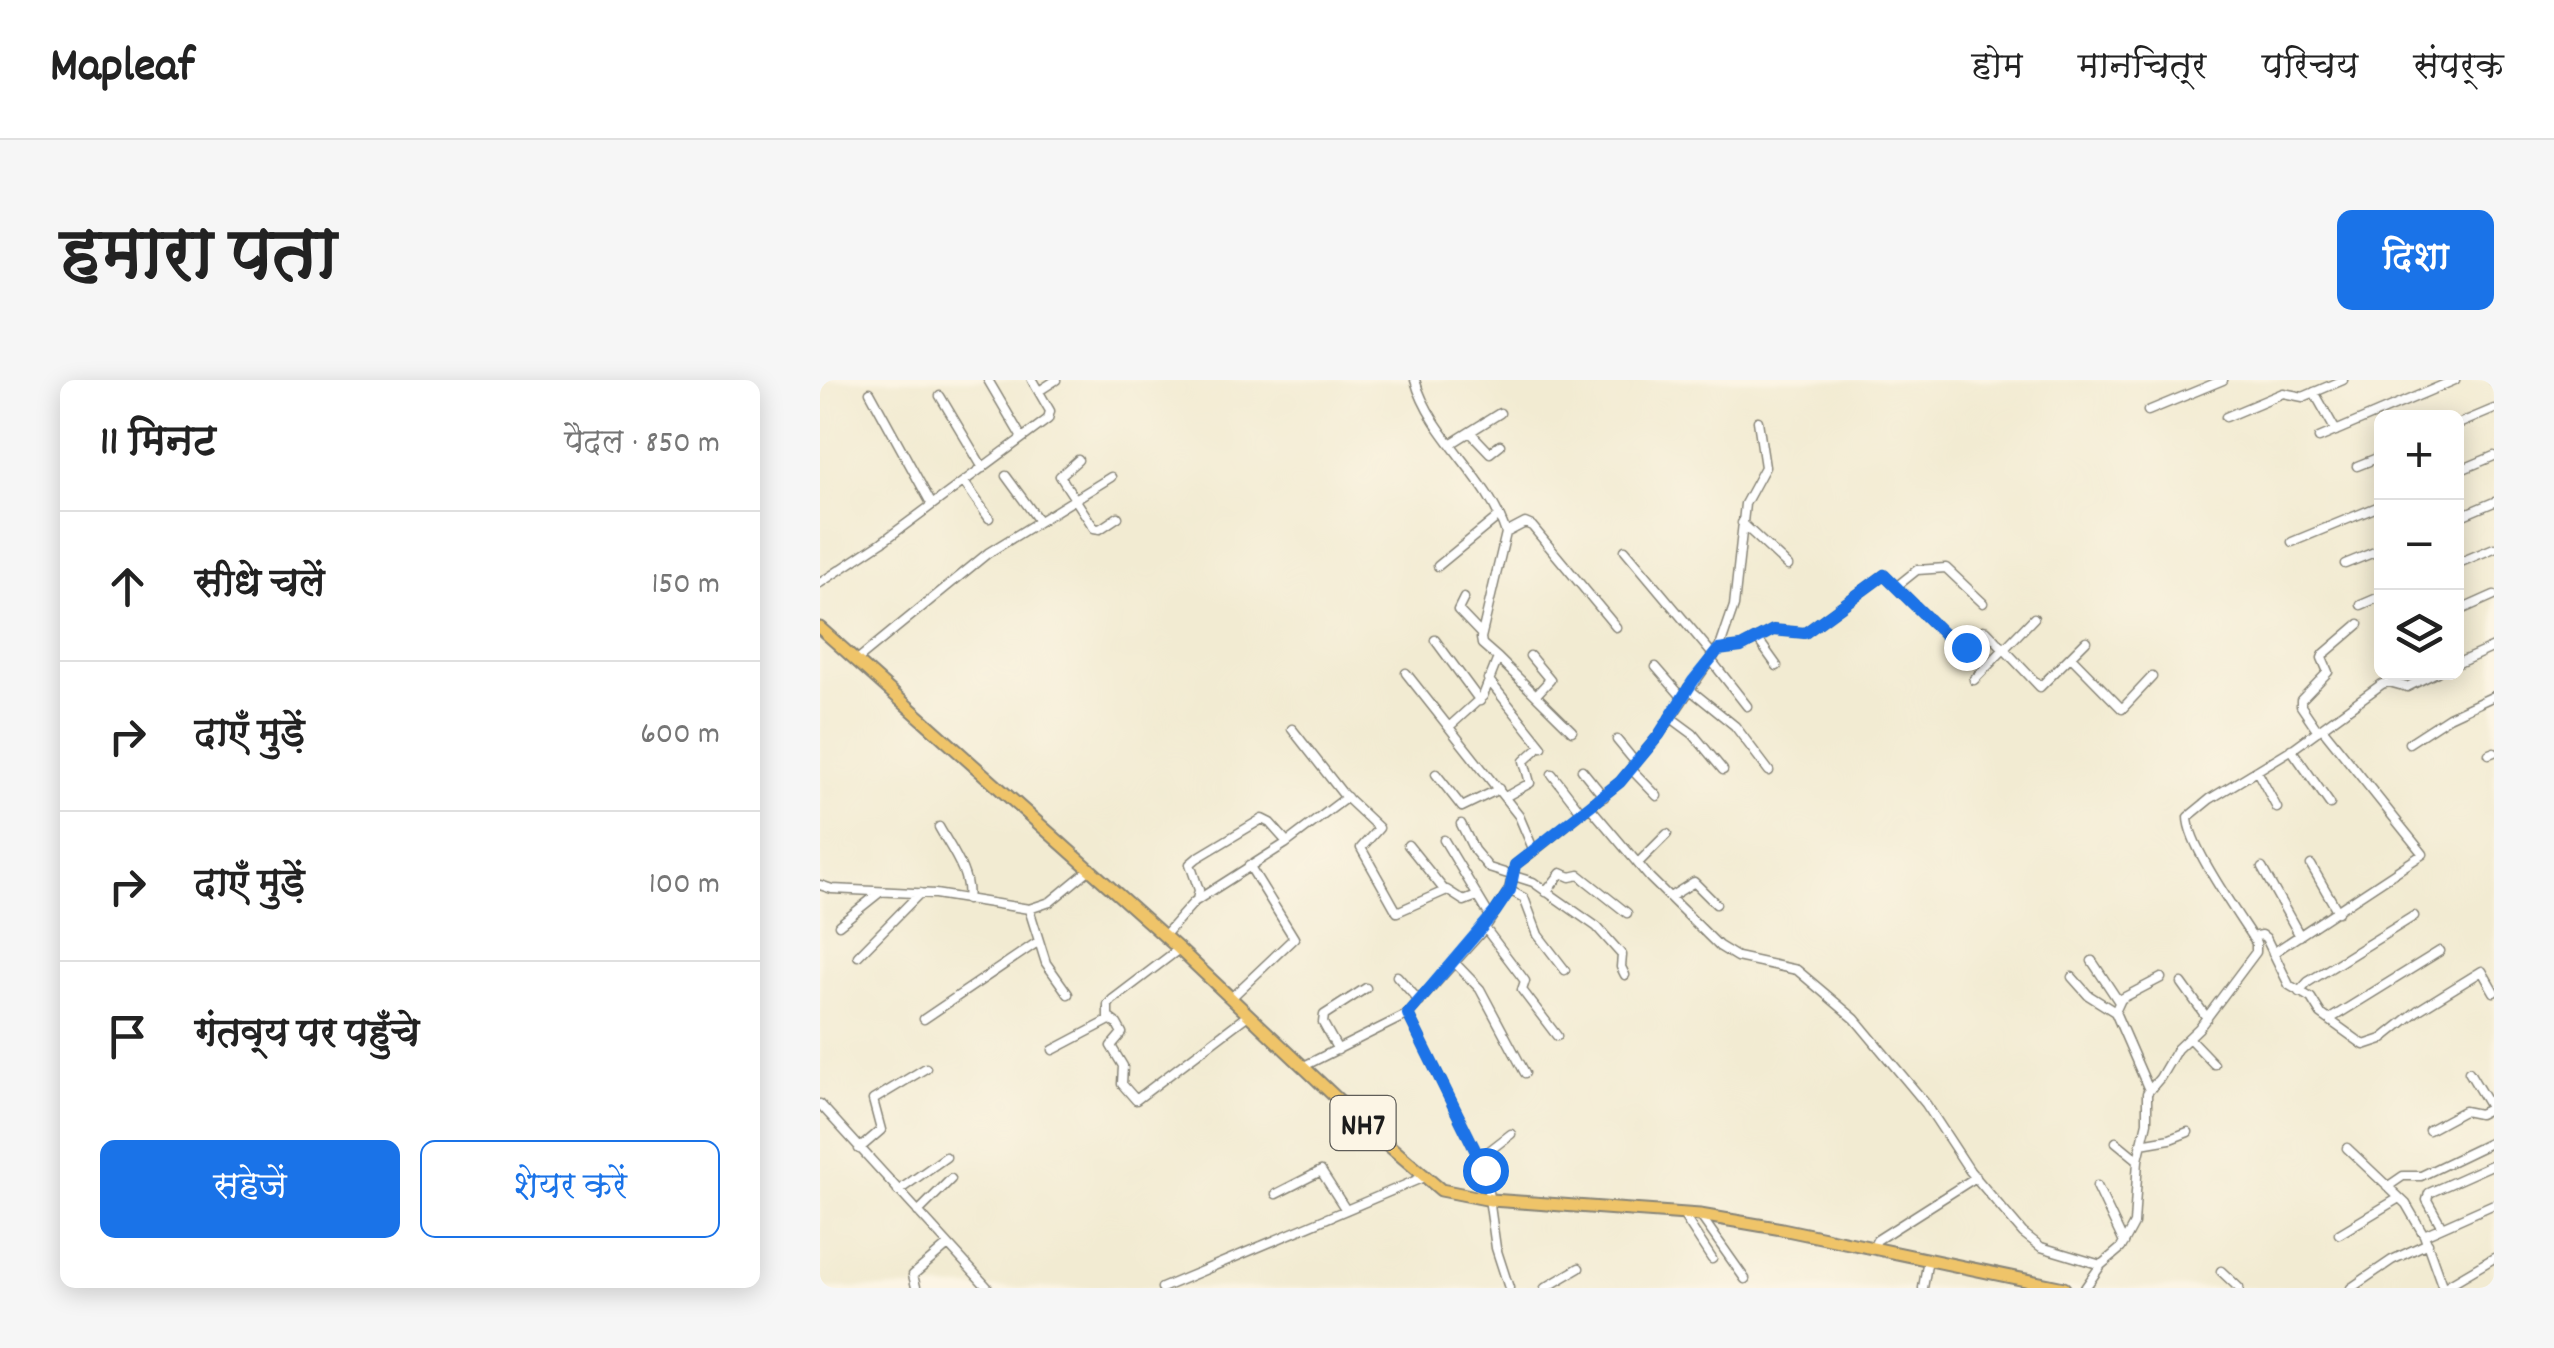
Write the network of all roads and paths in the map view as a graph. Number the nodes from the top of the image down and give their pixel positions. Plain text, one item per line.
1 (988, 380) edge
2 (1032, 380) edge
3 (1056, 380) edge
4 (1414, 380) edge
5 (2223, 380) edge
6 (2342, 380) edge
7 (2455, 380) edge
8 (1039, 391) junction
9 (870, 392) dead end
10 (2314, 392) junction
11 (940, 396) dead end
12 (2494, 409) edge
13 (2148, 411) dead end
14 (1500, 413) dead end
15 (2226, 417) dead end
16 (1758, 421) dead end
17 (2464, 421) edge
18 (2336, 431) junction
19 (1470, 432) junction
20 (1022, 438) junction
21 (2319, 438) dead end
22 (1452, 443) junction
23 (1500, 445) dead end
24 (2494, 456) edge
25 (2374, 459) edge
26 (1078, 460) dead end
27 (2357, 466) dead end
28 (983, 468) junction
29 (2464, 469) edge
30 (1006, 476) dead end
31 (1110, 477) dead end
32 (964, 482) junction
33 (1075, 499) junction
34 (2494, 502) edge
35 (932, 505) junction
36 (2374, 507) edge
37 (2464, 515) edge
38 (1499, 516) junction
39 (1118, 517) dead end
40 (989, 518) dead end
41 (1039, 521) junction
42 (1742, 523) junction
43 (1506, 533) junction
44 (2292, 542) dead end
45 (2494, 548) edge
46 (1625, 550) dead end
47 (2374, 552) edge
48 (2464, 561) edge
49 (2344, 564) dead end
50 (1438, 566) dead end
51 (1788, 566) dead end
52 (820, 583) edge
53 (1896, 586) junction
54 (2494, 595) edge
55 (1464, 598) dead end
56 (2374, 599) edge
57 (1982, 602) dead end
58 (2361, 604) dead end
59 (2464, 608) edge
60 (2034, 618) dead end
61 (2359, 624) dead end
62 (820, 628) edge
63 (1616, 628) dead end
64 (1481, 634) junction
65 (1757, 638) junction
66 (1435, 640) dead end
67 (2086, 642) dead end
68 (2494, 647) edge
69 (2004, 648) junction
70 (1714, 655) junction
71 (1530, 656) dead end
72 (2071, 657) junction
73 (1498, 658) junction
74 (857, 660) junction
75 (2464, 660) edge
76 (1777, 666) dead end
77 (1656, 668) dead end
78 (1406, 673) dead end
79 (2152, 677) dead end
80 (1488, 679) junction
81 (1974, 680) dead end
82 (2384, 680) edge
83 (2392, 680) edge
84 (2420, 680) edge
85 (1688, 688) junction
86 (1536, 695) junction
87 (2494, 696) edge
88 (1682, 697) junction
89 (1480, 701) junction
90 (1747, 706) dead end
91 (1670, 717) junction
92 (1450, 726) junction
93 (1292, 729) dead end
94 (2320, 730) junction
95 (1572, 731) dead end
96 (1617, 740) dead end
97 (2409, 743) dead end
98 (2291, 750) junction
99 (1633, 766) junction
100 (1582, 770) dead end
101 (1722, 770) dead end
102 (2257, 770) junction
103 (1769, 771) dead end
104 (1436, 774) dead end
105 (1552, 774) dead end
106 (1502, 793) junction
107 (1658, 796) dead end
108 (1347, 797) junction
109 (1604, 797) junction
110 (2330, 804) dead end
111 (2278, 808) dead end
112 (1586, 810) junction
113 (1461, 824) dead end
114 (939, 827) dead end
115 (1666, 834) dead end
116 (1444, 840) dead end
117 (1287, 842) junction
118 (1408, 845) dead end
119 (1534, 851) junction
120 (1638, 863) junction
121 (1250, 865) junction
122 (2311, 865) dead end
123 (2262, 868) dead end
124 (1090, 869) junction
125 (1512, 876) junction
126 (820, 885) edge
127 (1510, 890) junction
128 (1445, 891) junction
129 (880, 892) junction
130 (1546, 892) junction
131 (920, 893) junction
132 (1477, 896) junction
133 (1670, 897) junction
134 (967, 900) junction
135 (1197, 900) junction
136 (1716, 904) dead end
137 (1029, 908) junction
138 (2338, 912) junction
139 (1628, 913) dead end
140 (2414, 916) dead end
141 (1491, 918) junction
142 (839, 925) dead end
143 (1484, 928) junction
144 (1164, 936) junction
145 (2300, 936) junction
146 (2252, 937) junction
147 (1038, 942) junction
148 (1179, 949) junction
149 (2440, 951) dead end
150 (2273, 953) junction
151 (858, 956) dead end
152 (2092, 961) dead end
153 (1455, 963) junction
154 (2494, 964) edge
155 (1566, 970) dead end
156 (2482, 971) junction
157 (1625, 975) dead end
158 (1396, 976) dead end
159 (2072, 977) dead end
160 (2161, 978) dead end
161 (2182, 983) dead end
162 (1366, 988) dead end
163 (2299, 992) junction
164 (2494, 992) edge
165 (1068, 994) dead end
166 (1231, 998) junction
167 (1420, 1002) junction
168 (2117, 1007) junction
169 (1408, 1014) junction
170 (1248, 1015) junction
171 (1110, 1018) junction
172 (2207, 1018) junction
173 (924, 1019) dead end
174 (2330, 1019) junction
175 (1557, 1036) dead end
176 (2188, 1038) junction
177 (1052, 1050) dead end
178 (1338, 1050) junction
179 (2214, 1064) dead end
180 (1302, 1067) junction
181 (926, 1068) dead end
182 (2468, 1072) dead end
183 (1525, 1073) dead end
184 (2149, 1090) junction
185 (820, 1104) edge
186 (2492, 1111) edge
187 (830, 1114) junction
188 (820, 1122) edge
189 (2429, 1130) dead end
190 (2188, 1132) dead end
191 (1511, 1134) dead end
192 (2494, 1141) edge
193 (2116, 1142) dead end
194 (2140, 1144) junction
195 (2347, 1148) dead end
196 (859, 1149) junction
197 (946, 1156) dead end
198 (1480, 1158) junction
199 (2138, 1160) junction
200 (2494, 1164) edge
201 (1424, 1177) junction
202 (951, 1178) dead end
203 (1976, 1178) junction
204 (2097, 1186) dead end
205 (2387, 1187) junction
206 (898, 1191) junction
207 (1276, 1194) dead end
208 (2399, 1198) junction
209 (1491, 1200) junction
210 (2494, 1204) edge
211 (1346, 1210) junction
212 (918, 1212) junction
213 (1682, 1213) junction
214 (1700, 1215) junction
215 (2442, 1227) junction
216 (2339, 1234) dead end
217 (2426, 1239) junction
218 (2124, 1243) junction
219 (948, 1245) junction
220 (1874, 1245) junction
221 (2494, 1258) edge
222 (1712, 1259) dead end
223 (1928, 1259) junction
224 (2101, 1265) junction
225 (1579, 1268) dead end
226 (2220, 1270) dead end
227 (1745, 1279) dead end
228 (985, 1287) edge
229 (916, 1288) edge
230 (1162, 1288) edge
231 (1509, 1288) edge
232 (1544, 1288) edge
233 (1922, 1288) edge
234 (2064, 1288) edge
235 (2085, 1288) edge
236 (2239, 1288) edge
237 (2351, 1288) edge
238 (2443, 1288) edge

1 - 20 street
2 - 8 street
3 - 8 street
4 - 22 street
5 - 13 street
6 - 10 street
7 - 18 street
8 - 20 street
9 - 35 street
10 - 15 street
10 - 18 street
11 - 28 street
12 - 17 street
14 - 19 street
16 - 42 street
18 - 21 street
19 - 22 street
19 - 23 street
20 - 28 street
22 - 38 street
24 - 29 street
25 - 27 street
26 - 33 street
28 - 32 street
30 - 41 street
31 - 33 street
32 - 35 street
32 - 40 street
33 - 39 street
33 - 41 street
34 - 37 street
35 - 52 street
36 - 44 street
38 - 43 street
38 - 50 street
41 - 74 street
42 - 51 street
42 - 70 street
43 - 63 street
43 - 64 street
45 - 48 street
46 - 70 street
47 - 49 street
53 - 57 street
53 - 65 street
53 - 69 street
54 - 59 street
55 - 64 street
56 - 58 street
60 - 69 street
61 - 94 street
62 - 74 highway, NH7
64 - 73 street
65 - 70 street
65 - 76 street
66 - 89 street
67 - 72 street
68 - 75 street
69 - 72 street
69 - 81 street
70 - 85 street
70 - 90 street
71 - 86 street
72 - 79 street
73 - 80 street
73 - 86 street
74 - 124 highway, NH7
77 - 88 street
78 - 92 street
80 - 89 street
80 - 106 street
82 - 94 street
83 - 84 street
85 - 88 street
85 - 103 street
86 - 95 street
87 - 97 street
88 - 91 street
89 - 92 street
91 - 99 street
91 - 101 street
92 - 106 street
93 - 108 street
94 - 98 street
94 - 138 street
96 - 99 street
98 - 102 street
98 - 110 street
99 - 107 street
99 - 109 street
100 - 109 street
102 - 111 street
102 - 146 street
104 - 106 street
105 - 112 street
106 - 119 street
108 - 117 street
108 - 128 street
109 - 112 street
112 - 119 street
112 - 120 street
113 - 125 street
114 - 134 street
115 - 120 street
116 - 132 street
117 - 121 street
117 - 135 street
118 - 128 street
119 - 125 street
120 - 133 street
121 - 135 street
121 - 166 street
122 - 138 street
123 - 145 street
124 - 137 street
124 - 144 highway, NH7
125 - 127 street
125 - 130 street
126 - 129 street
127 - 141 street
127 - 155 street
128 - 132 street
129 - 131 street
129 - 142 street
130 - 139 street
130 - 157 street
131 - 134 street
131 - 151 street
132 - 141 street
133 - 136 street
133 - 203 street
134 - 137 street
135 - 144 street
137 - 147 street
138 - 145 street
140 - 163 street
141 - 143 street
143 - 153 street
143 - 175 street
144 - 148 highway, NH7
145 - 150 street
146 - 150 street
146 - 172 street
147 - 165 street
147 - 173 street
148 - 166 highway, NH7
148 - 171 street
149 - 174 street
150 - 163 street
152 - 168 street
153 - 167 street
153 - 183 street
154 - 156 street
156 - 164 street
156 - 174 street
158 - 167 street
159 - 168 street
160 - 168 street
161 - 172 street
162 - 178 street
163 - 174 street
166 - 170 highway, NH7
167 - 169 street
168 - 184 street
169 - 178 street
169 - 198 street
170 - 171 street
170 - 180 highway, NH7
171 - 177 street
172 - 176 street
176 - 179 street
176 - 184 street
178 - 180 street
180 - 201 highway, NH7
181 - 196 street
182 - 186 street
184 - 194 street
185 - 187 street
186 - 189 street
187 - 188 street
187 - 196 street
190 - 194 street
191 - 198 street
192 - 205 street
193 - 199 street
194 - 199 street
195 - 205 street
196 - 206 street
197 - 206 street
198 - 209 street
199 - 218 street
200 - 215 street
201 - 209 highway, NH7
201 - 211 street
202 - 212 street
203 - 220 street
203 - 224 street
204 - 218 street
205 - 208 street
206 - 212 street
207 - 211 street
208 - 216 street
208 - 217 street
209 - 213 highway, NH7
209 - 231 street
210 - 215 street
211 - 230 street
212 - 219 street
213 - 214 highway, NH7
213 - 222 street
214 - 220 highway, NH7
214 - 227 street
215 - 217 street
217 - 237 street
217 - 238 street
218 - 224 street
219 - 228 street
219 - 229 street
220 - 223 highway, NH7
221 - 238 street
223 - 233 street
223 - 234 highway, NH7
224 - 235 street
225 - 232 street
226 - 236 street

